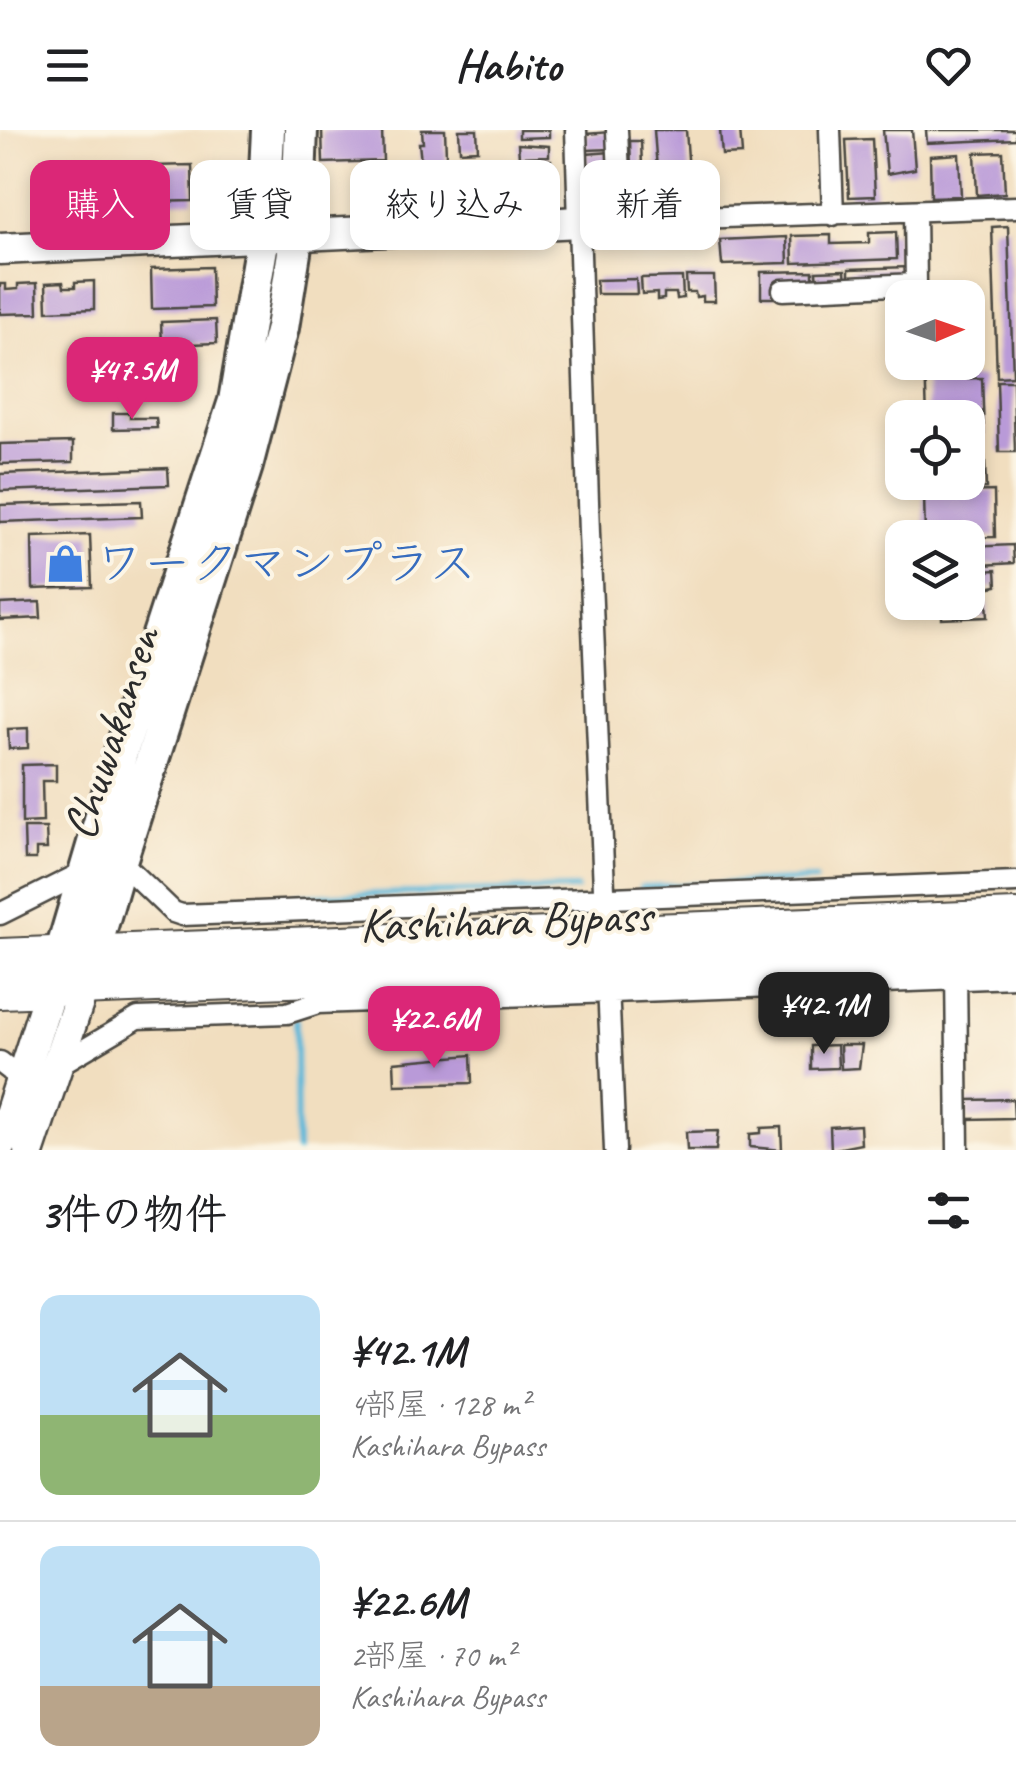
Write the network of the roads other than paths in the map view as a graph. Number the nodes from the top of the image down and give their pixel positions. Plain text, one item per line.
1 (268, 130) edge
2 (301, 130) edge
3 (576, 130) edge
4 (617, 130) edge
5 (830, 130) edge
6 (267, 160) edge
7 (300, 160) edge
8 (618, 160) edge
9 (1016, 207) edge
10 (915, 211) junction
11 (834, 215) junction
12 (720, 218) edge
13 (580, 222) joint
14 (330, 233) edge
15 (190, 240) edge
16 (0, 249) edge
17 (261, 250) edge
18 (294, 250) edge
19 (581, 250) edge
20 (783, 290) dead end
21 (120, 861) junction
22 (86, 871) junction
23 (1016, 882) edge
24 (605, 898) junction
25 (0, 914) edge
26 (1016, 920) edge
27 (1016, 950) edge
28 (955, 951) junction
29 (0, 958) edge
30 (608, 964) junction
31 (73, 971) junction
32 (1016, 977) edge
33 (0, 989) edge
34 (0, 1062) edge
35 (55, 1067) junction
36 (18, 1088) junction
37 (0, 1144) edge
38 (29, 1150) edge
39 (614, 1150) edge
40 (958, 1150) edge

1 - 6 main road, Chuwakansen
2 - 7 main road, Chuwakansen
3 - 13 street
4 - 8 street
5 - 11 street
9 - 10 street
10 - 11 street
10 - 20 street
11 - 12 street
13 - 14 street
15 - 16 street
17 - 22 main road, Chuwakansen
18 - 21 main road, Chuwakansen
19 - 24 street
21 - 24 street
21 - 31 main road, Chuwakansen
22 - 25 street
22 - 31 main road, Chuwakansen
23 - 24 street
24 - 30 street
26 - 28 highway, Kashihara Bypass
27 - 28 highway, Kashihara Bypass
28 - 30 highway, Kashihara Bypass
28 - 32 street
28 - 40 street
29 - 31 highway, Kashihara Bypass
30 - 31 highway, Kashihara Bypass
30 - 35 street
30 - 39 street
31 - 33 highway, Kashihara Bypass
31 - 35 street
31 - 36 street
34 - 36 street
35 - 38 street
36 - 37 street

